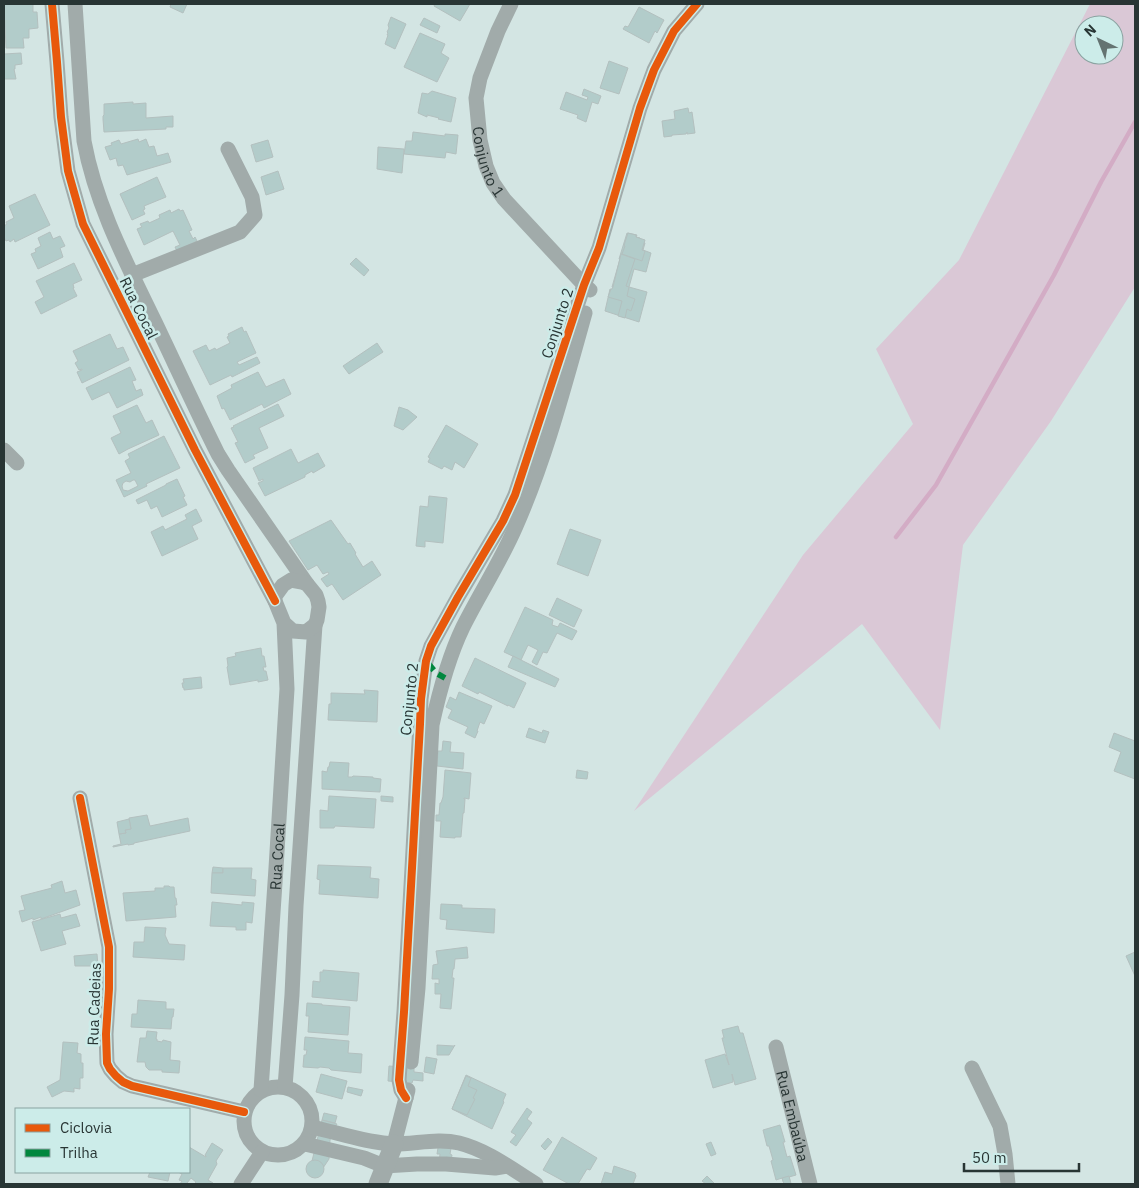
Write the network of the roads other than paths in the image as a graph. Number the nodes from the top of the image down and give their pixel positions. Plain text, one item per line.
1 (52, 4) edge
2 (76, 4) edge
3 (511, 4) edge
4 (697, 4) edge
5 (228, 149) dead end
6 (132, 275) junction
7 (588, 288) junction
8 (4, 450) edge
9 (17, 462) dead end
10 (521, 498) junction
11 (307, 584) junction
12 (275, 601) junction
13 (284, 623) junction
14 (315, 625) junction
15 (426, 724) junction
16 (80, 798) dead end
17 (776, 1047) dead end
18 (972, 1068) dead end
19 (285, 1087) junction
20 (261, 1090) junction
21 (244, 1112) junction
22 (312, 1127) junction
23 (304, 1144) junction
24 (394, 1144) junction
25 (262, 1152) junction
26 (384, 1166) junction
27 (501, 1167) junction
28 (240, 1184) edge
29 (378, 1184) edge
30 (536, 1184) edge
31 (810, 1184) edge
32 (1008, 1184) edge

1 - 12 street, Rua Cocal
2 - 6 street, Rua Cocal
3 - 7 street, Conjunto 1
4 - 7 street, Conjunto 2
5 - 6 street
6 - 11 street, Rua Cocal
7 - 10 street, Conjunto 2
8 - 9 street
10 - 15 street, Conjunto 2
10 - 15 street, Conjunto 2
11 - 12 street
11 - 14 street
12 - 13 street
13 - 14 street
13 - 20 street, Rua Cocal
14 - 19 street, Rua Cocal
15 - 24 street, Conjunto 2
16 - 21 street, Rua Cadeias
17 - 31 street, Rua Embaúba
18 - 32 street
19 - 20 street
19 - 22 street
20 - 21 street
21 - 25 street
22 - 23 street
22 - 24 street
23 - 25 street
23 - 26 street
24 - 26 street
24 - 27 street
25 - 28 street
26 - 27 street
26 - 29 street
27 - 30 street

